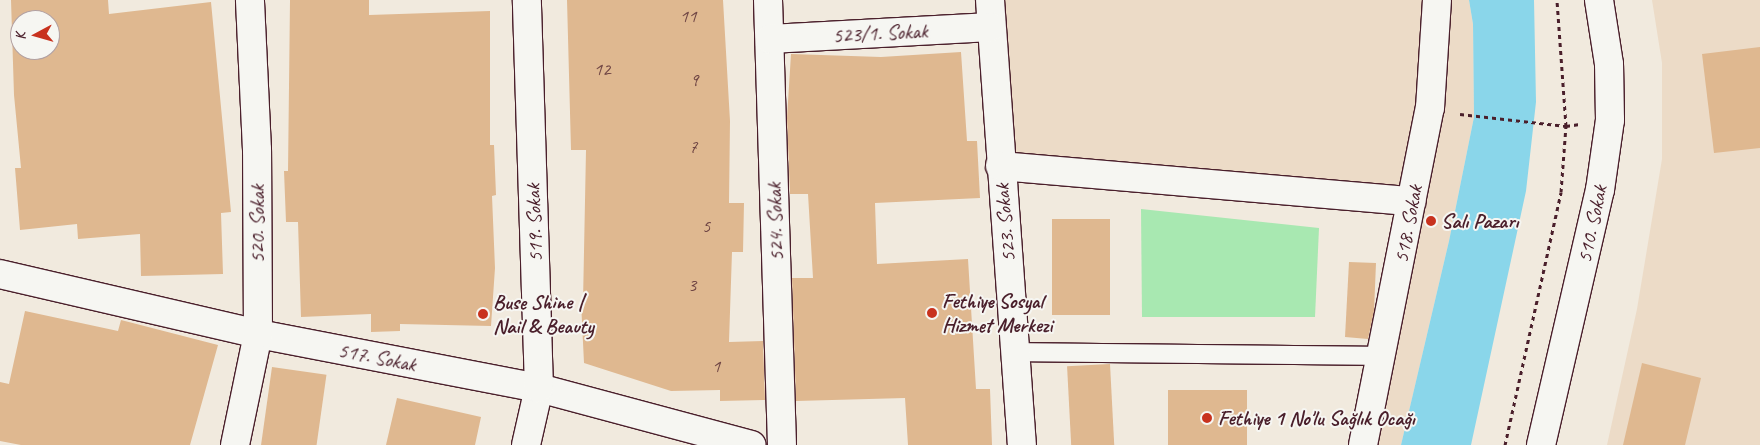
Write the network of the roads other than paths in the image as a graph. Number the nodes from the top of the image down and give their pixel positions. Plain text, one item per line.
1 (250, 0) edge
2 (527, 0) edge
3 (768, 0) edge
4 (990, 0) edge
5 (1436, 0) edge
6 (1599, 0) edge
7 (991, 27) junction
8 (770, 39) junction
9 (1000, 166) junction
10 (1412, 202) junction
11 (0, 274) edge
12 (258, 334) junction
13 (1015, 352) junction
14 (1381, 356) junction
15 (540, 388) junction
16 (235, 445) edge
17 (526, 445) edge
18 (752, 445) edge
19 (782, 445) edge
20 (1022, 445) edge
21 (1363, 445) edge
22 (1541, 445) edge

1 - 12 street, 520. Sokak
2 - 15 street, 519. Sokak
3 - 8 street, 524. Sokak
4 - 7 street, 523. Sokak
5 - 10 street, 518. Sokak
6 - 22 street, 510. Sokak
7 - 8 street, 523/1. Sokak
7 - 9 street, 523. Sokak
8 - 19 street, 524. Sokak
9 - 10 street
9 - 13 street, 523. Sokak
10 - 14 street, 518. Sokak
11 - 12 street, 517. Sokak
12 - 15 street, 517. Sokak
12 - 16 street, 520. Sokak
13 - 14 lane
13 - 20 street, 523. Sokak
14 - 21 street, 518. Sokak
15 - 17 street, 519. Sokak
15 - 18 street, 517. Sokak

